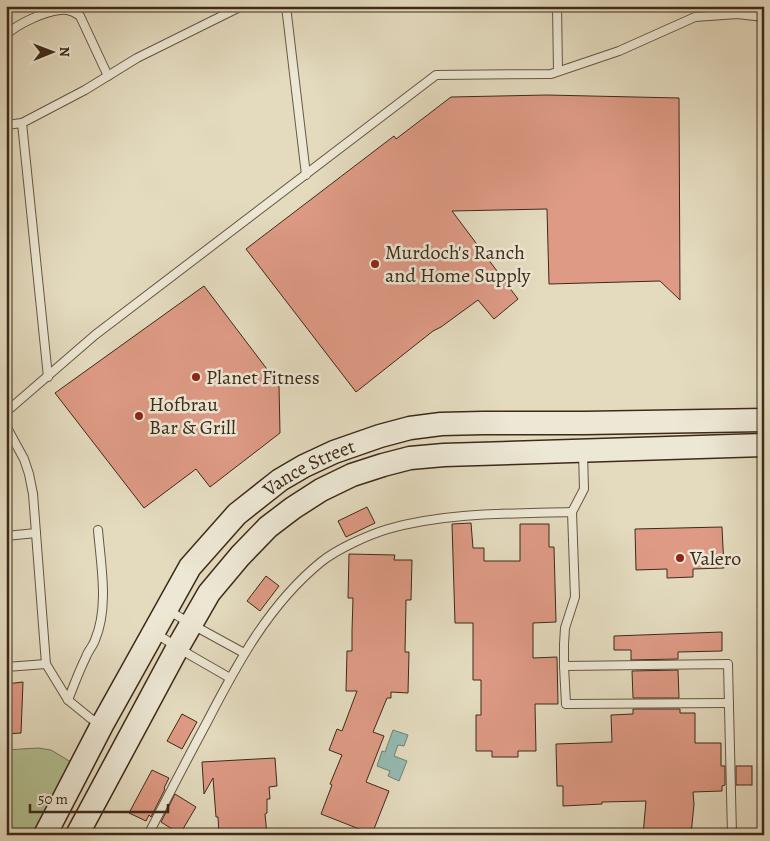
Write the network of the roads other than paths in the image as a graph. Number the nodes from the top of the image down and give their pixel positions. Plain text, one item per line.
1 (242, 6) edge
2 (286, 6) edge
3 (557, 6) edge
4 (764, 17) edge
5 (6, 36) edge
6 (558, 71) junction
7 (108, 76) junction
8 (22, 123) junction
9 (6, 125) edge
10 (306, 175) junction
11 (48, 377) junction
12 (6, 412) edge
13 (764, 420) edge
14 (6, 426) edge
15 (764, 445) edge
16 (583, 450) junction
17 (572, 512) junction
18 (98, 530) dead end
19 (36, 533) junction
20 (6, 536) edge
21 (166, 609) junction
22 (191, 624) junction
23 (153, 632) junction
24 (178, 647) junction
25 (244, 653) junction
26 (46, 664) junction
27 (564, 666) junction
28 (6, 667) edge
29 (230, 678) junction
30 (68, 700) junction
31 (729, 703) junction
32 (102, 725) junction
33 (45, 835) edge
34 (77, 835) edge
35 (148, 835) edge
36 (732, 835) edge

1 - 7 lane
2 - 10 lane
3 - 6 lane
4 - 6 lane
5 - 7 lane
6 - 10 lane
7 - 8 lane
8 - 9 lane
8 - 11 lane
10 - 11 lane
11 - 12 lane
13 - 21 street, Vance Street
14 - 19 lane
15 - 16 street, Vance Street
16 - 17 lane
16 - 22 street, Vance Street
17 - 25 lane
17 - 27 lane
18 - 30 lane
19 - 20 lane
19 - 26 lane
21 - 22 lane
21 - 23 street, Vance Street
22 - 24 street, Vance Street
22 - 25 lane
23 - 24 lane
23 - 32 street, Vance Street
24 - 29 lane
24 - 34 street, Vance Street
25 - 29 lane
26 - 28 lane
26 - 30 lane
27 - 31 lane
27 - 31 lane
29 - 35 lane
30 - 32 lane
31 - 36 lane
32 - 33 street, Vance Street

